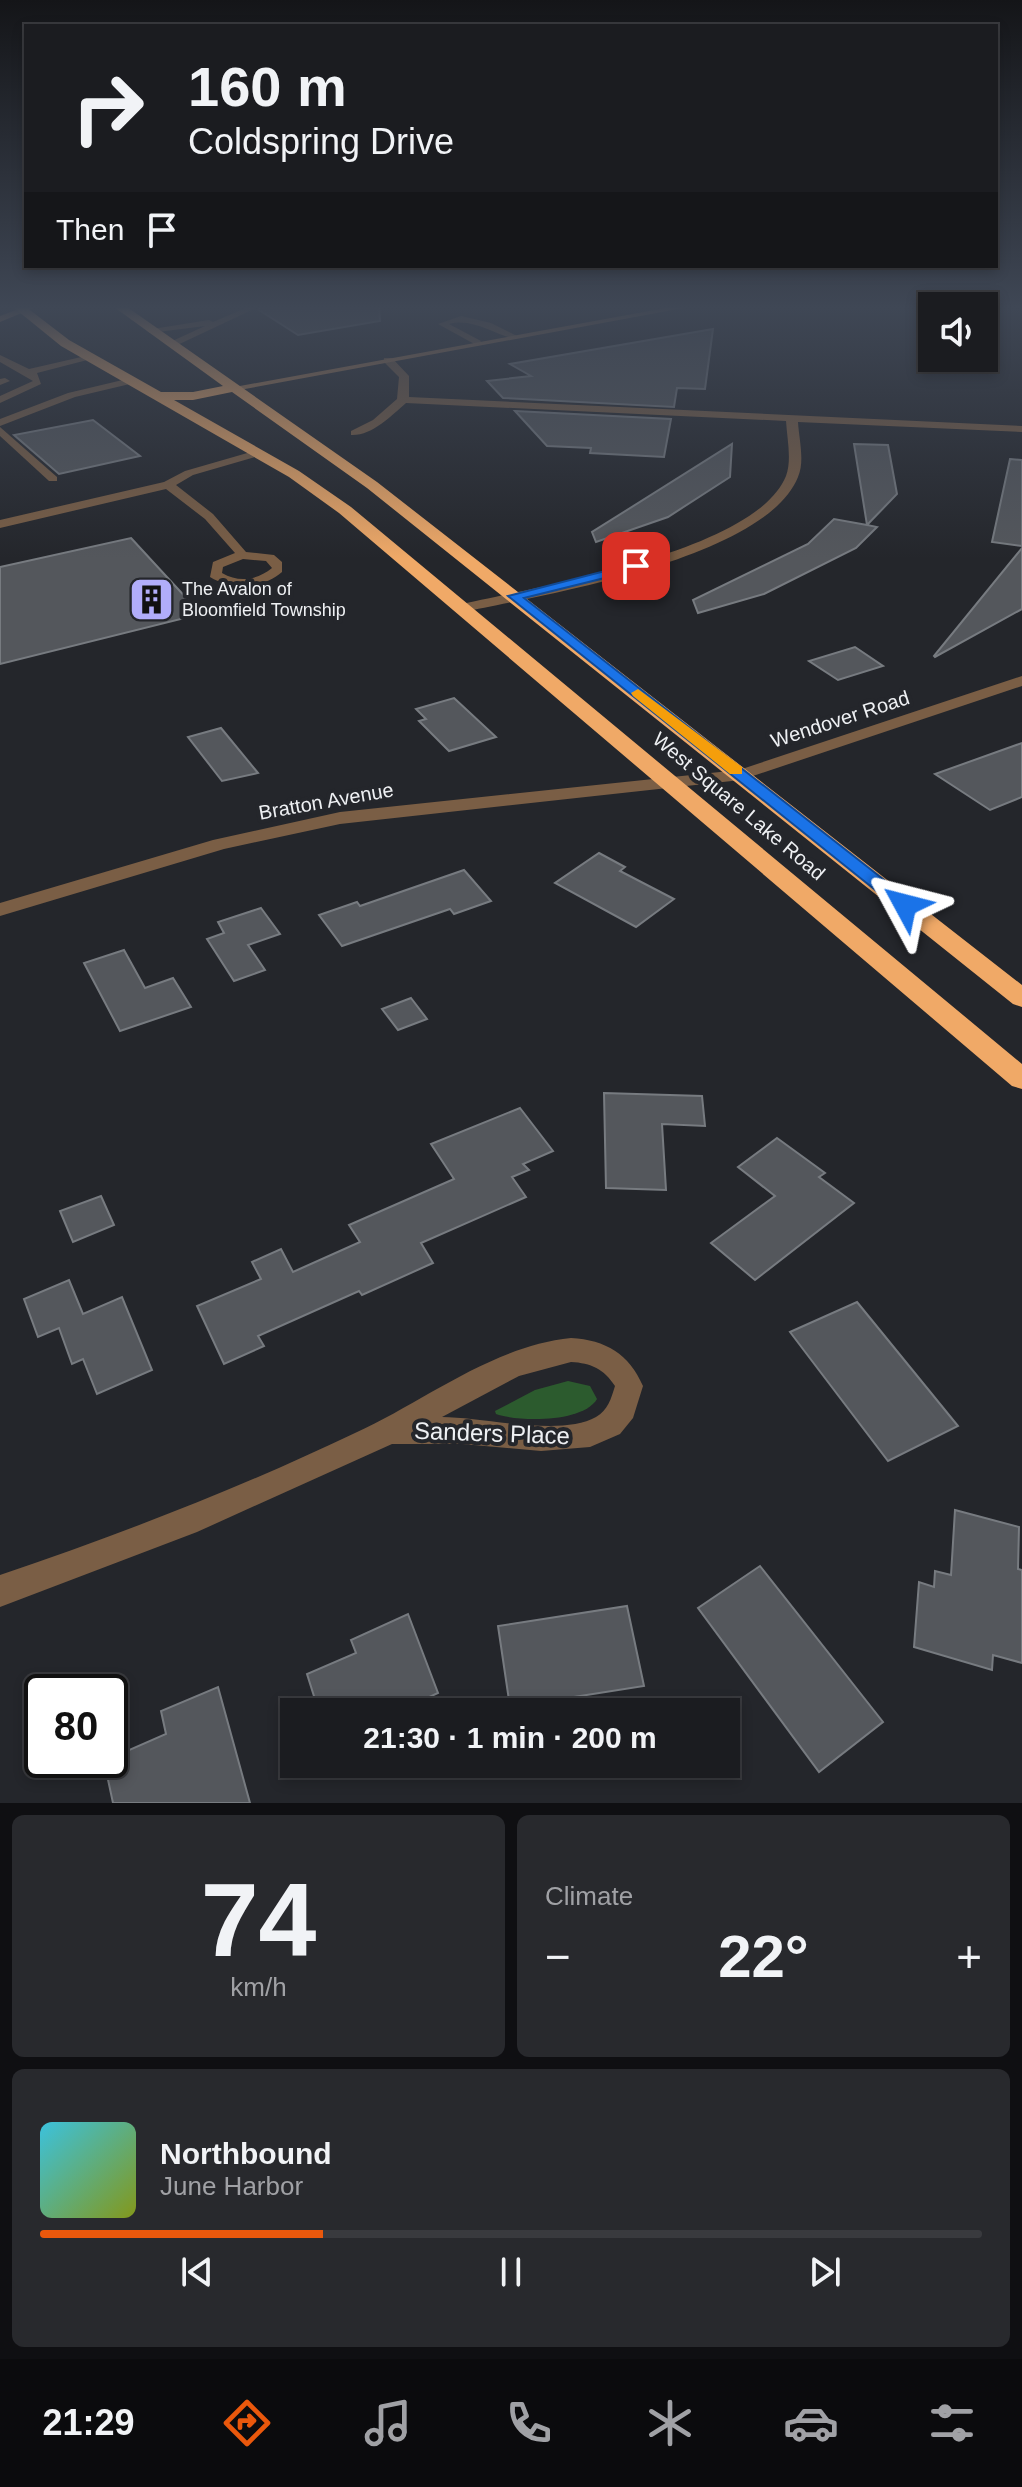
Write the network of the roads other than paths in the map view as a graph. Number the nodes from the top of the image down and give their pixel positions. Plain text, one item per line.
1 (20, 391) edge
2 (88, 391) edge
3 (148, 391) edge
4 (218, 391) edge
5 (238, 391) edge
6 (403, 391) edge
7 (14, 394) joint
8 (156, 396) junction
9 (0, 400) edge
10 (403, 400) junction
11 (792, 418) junction
12 (0, 423) edge
13 (1022, 429) edge
14 (0, 430) edge
15 (355, 433) dead end
16 (264, 457) junction
17 (53, 479) dead end
18 (174, 482) junction
19 (0, 524) edge
20 (242, 555) dead end
21 (514, 596) junction
22 (463, 608) junction
23 (1022, 681) edge
24 (741, 775) junction
25 (669, 782) junction
26 (0, 910) edge
27 (1022, 998) edge
28 (1022, 1079) edge
29 (391, 1431) junction
30 (0, 1591) edge

1 - 7 lane
2 - 12 lane
3 - 8 highway, West Square Lake Road
4 - 8 highway
5 - 21 highway, West Square Lake Road
6 - 10 street
7 - 9 lane
8 - 16 highway, West Square Lake Road
10 - 11 street
10 - 15 street
11 - 13 street
11 - 21 street
14 - 17 lane
16 - 18 lane
16 - 22 highway, West Square Lake Road
18 - 19 lane
18 - 20 lane
21 - 22 street
21 - 24 highway, West Square Lake Road
22 - 25 highway, West Square Lake Road
23 - 24 street, Wendover Road
24 - 25 street, Wendover Road
24 - 27 highway, West Square Lake Road
25 - 26 street, Bratton Avenue
25 - 28 highway, West Square Lake Road
29 - 29 street, Sanders Place
29 - 30 street, Sanders Place

